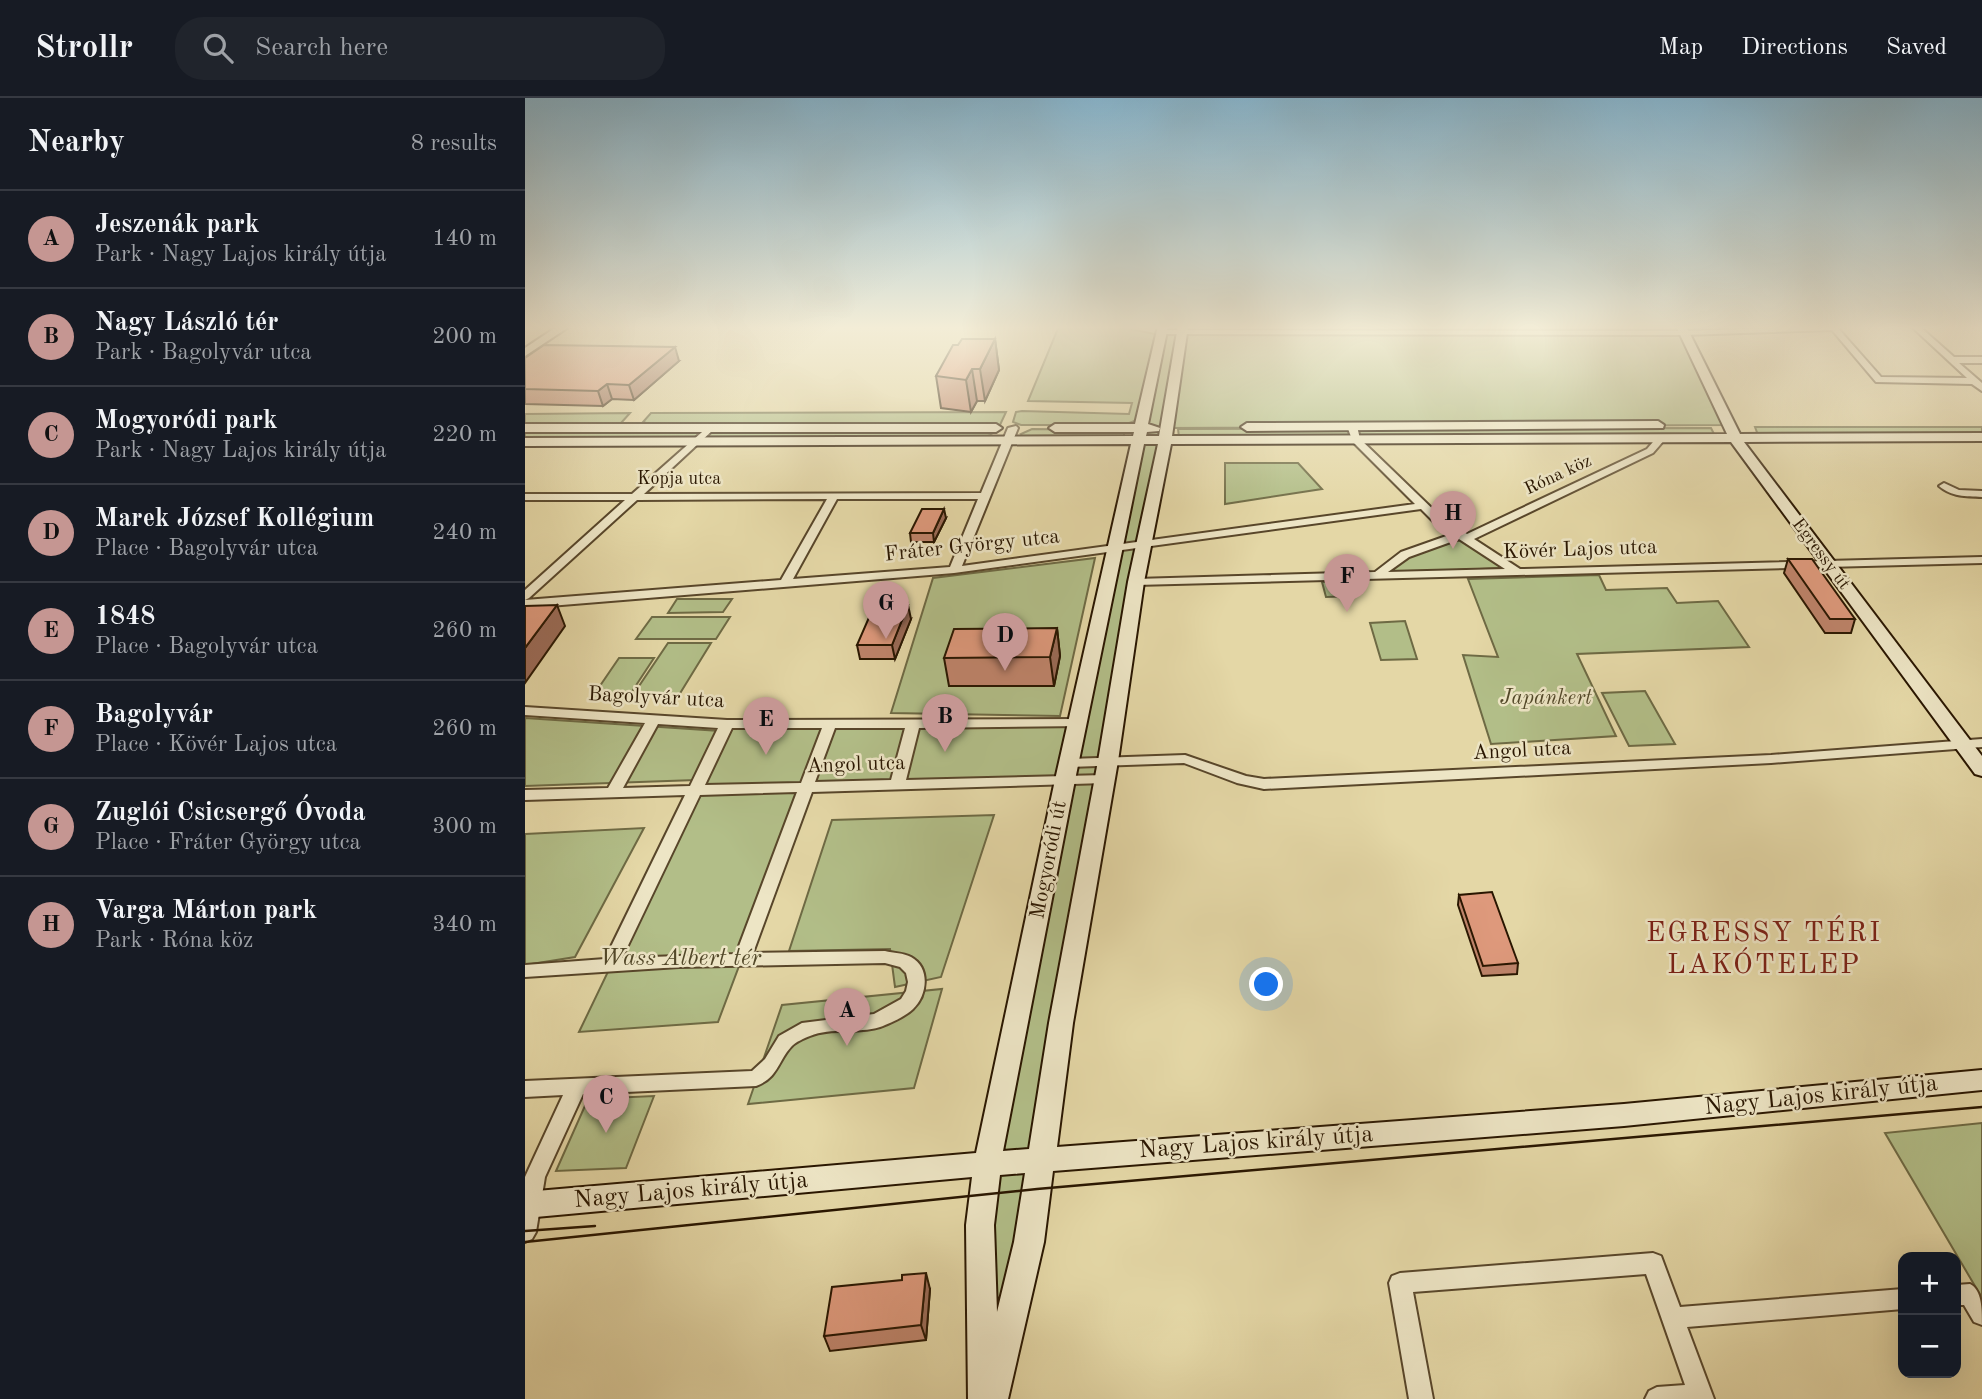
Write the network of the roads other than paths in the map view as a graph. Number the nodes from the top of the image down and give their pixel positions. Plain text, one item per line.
1 (1150, 387) edge
2 (1174, 387) edge
3 (1710, 387) edge
4 (1982, 425) edge
5 (1352, 426) junction
6 (525, 428) edge
7 (710, 428) junction
8 (1013, 428) junction
9 (1731, 431) junction
10 (1140, 434) junction
11 (1166, 434) junction
12 (1982, 436) edge
13 (1661, 438) junction
14 (1356, 440) junction
15 (1006, 441) junction
16 (525, 442) edge
17 (693, 442) junction
18 (1944, 486) dead end
19 (1982, 494) edge
20 (834, 496) junction
21 (984, 496) junction
22 (525, 497) edge
23 (632, 497) junction
24 (1421, 506) junction
25 (1463, 537) junction
26 (1144, 546) junction
27 (1114, 550) junction
28 (1982, 560) edge
29 (1827, 562) junction
30 (954, 570) junction
31 (1517, 572) junction
32 (1378, 576) junction
33 (1136, 582) junction
34 (785, 583) junction
35 (525, 596) edge
36 (525, 604) edge
37 (525, 711) edge
38 (653, 719) junction
39 (1078, 723) junction
40 (727, 724) junction
41 (830, 724) junction
42 (913, 724) junction
43 (1982, 743) edge
44 (1963, 744) junction
45 (1107, 770) junction
46 (1982, 770) edge
47 (1067, 771) junction
48 (897, 785) junction
49 (807, 787) junction
50 (695, 790) junction
51 (613, 793) junction
52 (525, 795) edge
53 (742, 960) junction
54 (610, 966) junction
55 (525, 971) edge
56 (1982, 1080) edge
57 (577, 1086) junction
58 (525, 1088) edge
59 (1041, 1160) junction
60 (987, 1164) junction
61 (527, 1214) edge
62 (1963, 1294) edge
63 (1898, 1299) edge
64 (1982, 1314) edge
65 (1673, 1318) junction
66 (1701, 1397) edge
67 (984, 1399) edge
68 (992, 1399) edge
69 (1421, 1399) edge
70 (1657, 1399) edge

1 - 10 street, Mogyoródi út
2 - 11 street, Mogyoródi út
3 - 9 street, Egressy út
4 - 9 street
5 - 9 street
5 - 11 street
5 - 14 street
6 - 7 street
7 - 8 street
7 - 17 street
8 - 10 street
8 - 15 street
9 - 12 street
9 - 13 street
9 - 29 street, Egressy út
10 - 11 street
10 - 15 street
10 - 27 street, Mogyoródi út
11 - 14 street
11 - 26 street, Mogyoródi út
13 - 14 street
13 - 25 street, Róna köz
14 - 24 street
15 - 17 street
15 - 21 street
16 - 17 street
17 - 23 street
18 - 19 street
20 - 21 street, Kopja utca
20 - 23 street, Kopja utca
20 - 34 street
21 - 30 street
22 - 23 street, Kopja utca
23 - 35 street
24 - 25 street
24 - 26 street, Fráter György utca
25 - 31 street
25 - 32 street, Róna köz
26 - 27 street, Fráter György utca
26 - 33 street, Mogyoródi út
27 - 30 street, Fráter György utca
27 - 39 street, Mogyoródi út
28 - 29 street, Kövér Lajos utca
29 - 31 street, Kövér Lajos utca
29 - 44 street, Egressy út
30 - 34 street, Fráter György utca
31 - 32 street, Kövér Lajos utca
32 - 33 street, Kövér Lajos utca
33 - 45 street, Mogyoródi út
34 - 36 street, Fráter György utca
37 - 38 street, Bagolyvár utca
38 - 40 street, Bagolyvár utca
38 - 51 street
39 - 42 street, Bagolyvár utca
39 - 47 street, Mogyoródi út
40 - 41 street, Bagolyvár utca
40 - 50 street
41 - 42 street, Bagolyvár utca
41 - 49 street
42 - 48 street
43 - 44 street, Angol utca
44 - 45 street, Angol utca
44 - 46 street, Egressy út
45 - 47 street, Angol utca
45 - 59 street, Mogyoródi út
47 - 48 street, Angol utca
47 - 60 street, Mogyoródi út
48 - 49 street, Angol utca
49 - 50 street, Angol utca
49 - 53 street
50 - 51 street, Angol utca
50 - 54 street
51 - 52 street, Angol utca
53 - 54 street
53 - 57 street
54 - 55 street
56 - 59 street, Nagy Lajos király útja
57 - 58 street
57 - 61 street, Nagy Lajos király útja
59 - 60 street, Nagy Lajos király útja
59 - 68 street, Mogyoródi út
60 - 61 street, Nagy Lajos király útja
60 - 67 street, Mogyoródi út
62 - 64 street
63 - 65 street
65 - 66 street
65 - 69 street
66 - 70 street

